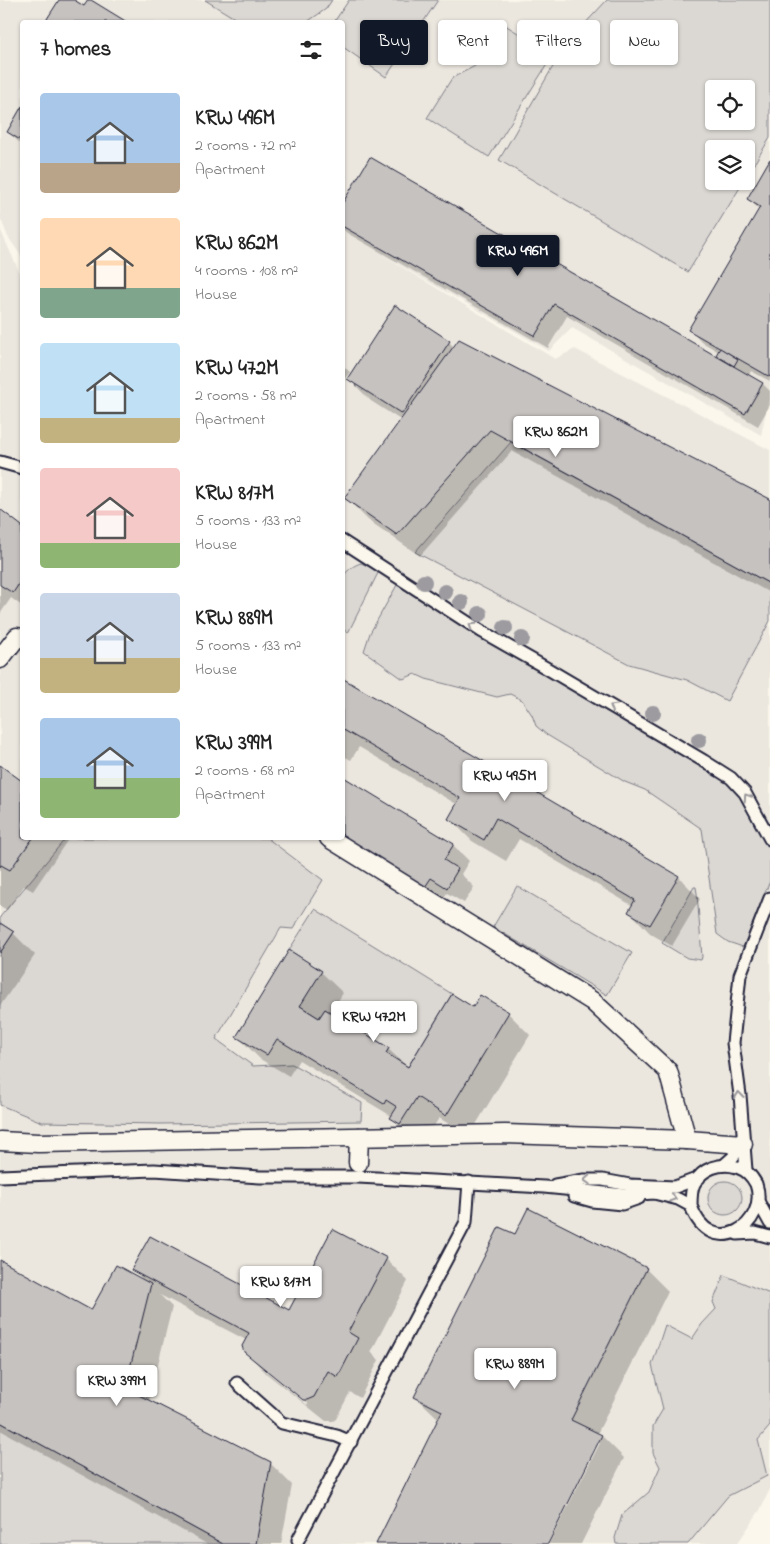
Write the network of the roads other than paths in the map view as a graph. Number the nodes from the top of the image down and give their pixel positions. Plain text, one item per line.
1 (0, 462) edge
2 (20, 467) edge
3 (345, 542) edge
4 (20, 638) edge
5 (0, 660) edge
6 (770, 839) edge
7 (332, 840) edge
8 (770, 898) edge
9 (359, 1137) junction
10 (687, 1140) junction
11 (0, 1141) edge
12 (743, 1144) junction
13 (358, 1163) dead end
14 (724, 1165) junction
15 (746, 1170) junction
16 (0, 1176) edge
17 (699, 1178) junction
18 (469, 1182) junction
19 (544, 1187) junction
20 (760, 1203) junction
21 (691, 1206) junction
22 (770, 1223) edge
23 (730, 1234) junction
24 (770, 1237) edge
25 (237, 1383) dead end
26 (351, 1442) junction
27 (298, 1540) dead end

1 - 2 lane
6 -> 3 lane
4 - 5 street
7 - 10 street
12 -> 8 lane
9 - 10 street
9 - 11 street
9 - 13 street
10 - 12 street
12 - 14 lane
12 - 15 lane
14 - 15 lane
14 - 17 lane
15 - 20 lane
16 - 18 lane
17 -> 19 lane
17 - 21 lane
18 - 19 lane
18 - 26 lane
19 -> 21 lane
20 - 22 lane
20 - 23 lane
21 - 23 lane
23 - 24 lane
25 - 26 lane
26 - 27 lane

